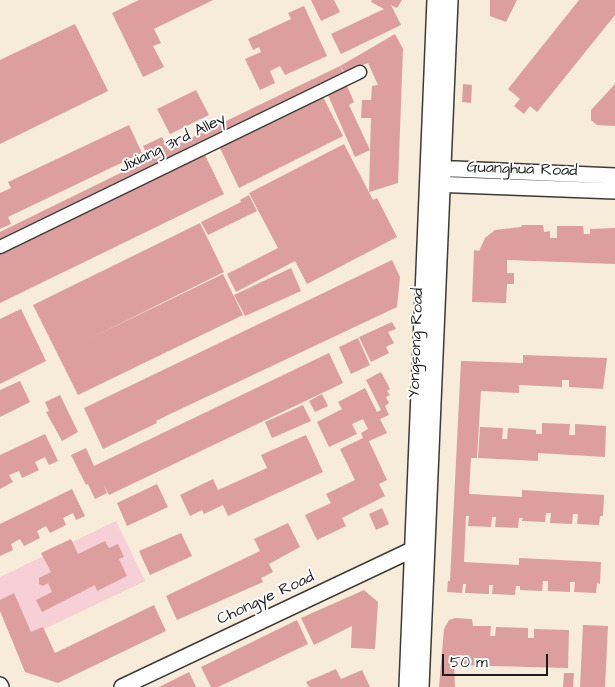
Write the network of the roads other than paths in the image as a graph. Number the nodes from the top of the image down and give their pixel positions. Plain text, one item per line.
1 (435, 0) edge
2 (450, 0) edge
3 (360, 72) dead end
4 (435, 168) junction
5 (615, 176) edge
6 (435, 184) junction
7 (615, 191) edge
8 (0, 246) edge
9 (419, 547) junction
10 (122, 687) edge
11 (408, 687) edge
12 (421, 687) edge

1 - 4 street, Yongsong Road
2 - 4 street, Yongsong Road
3 - 8 street, Jixiang 3rd Alley
4 - 5 street, Guanghua Road
4 - 6 street, Yongsong Road
6 - 7 street, Guanghua Road
6 - 9 street, Yongsong Road
9 - 10 street, Chongye Road
9 - 11 street, Yongsong Road
9 - 12 street, Yongsong Road

